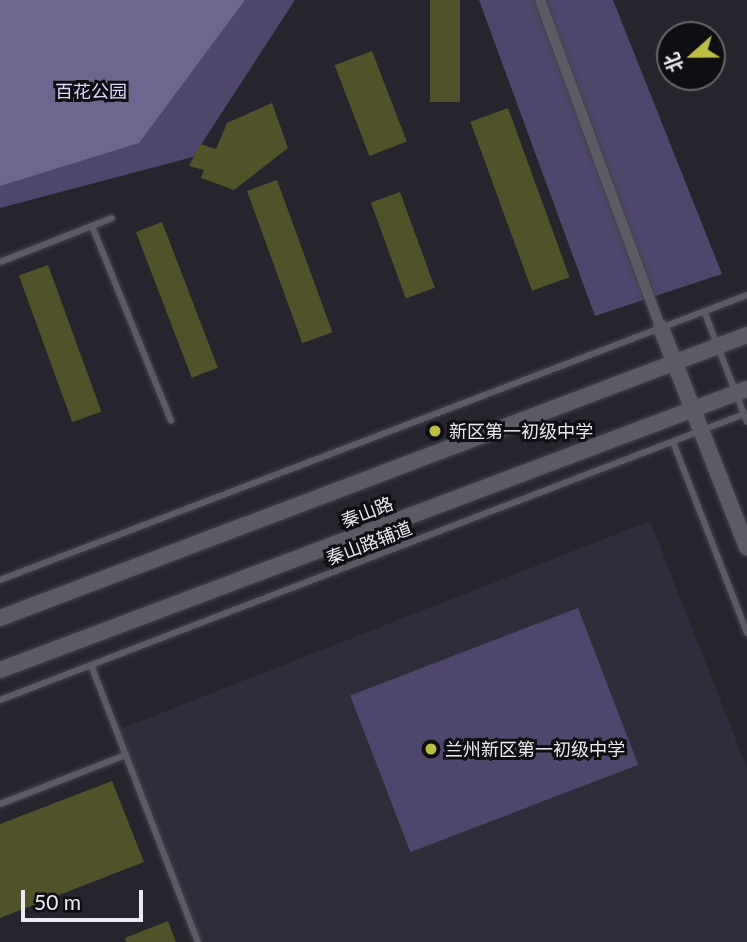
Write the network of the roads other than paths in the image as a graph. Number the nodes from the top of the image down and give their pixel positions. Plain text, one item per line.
1 (540, 0) edge
2 (112, 218) dead end
3 (92, 226) junction
4 (0, 262) edge
5 (747, 295) edge
6 (704, 311) junction
7 (661, 328) junction
8 (747, 335) edge
9 (718, 346) junction
10 (675, 363) junction
11 (741, 391) edge
12 (693, 410) junction
13 (746, 414) edge
14 (171, 421) dead end
15 (747, 422) edge
16 (702, 431) junction
17 (673, 442) junction
18 (747, 548) edge
19 (0, 580) edge
20 (0, 618) edge
21 (747, 633) edge
22 (91, 665) junction
23 (0, 670) edge
24 (0, 700) edge
25 (126, 755) junction
26 (0, 804) edge
27 (198, 942) edge

1 - 7 street
2 - 3 lane
3 - 4 lane
3 - 14 lane
5 - 6 lane
6 - 7 lane
6 - 9 lane
7 - 10 street
7 - 19 lane
8 - 9 street, 秦山路
9 - 10 street, 秦山路
9 - 11 lane
10 - 12 street
10 - 20 street, 秦山路
11 - 12 street, 秦山路
11 - 13 lane
12 - 16 street
12 - 23 street, 秦山路
13 - 15 lane
13 - 16 lane, 秦山路辅道
16 - 17 lane, 秦山路辅道
16 - 18 street
17 - 21 lane
17 - 22 lane, 秦山路辅道
22 - 24 lane, 秦山路辅道
22 - 25 lane
25 - 26 lane
25 - 27 lane

